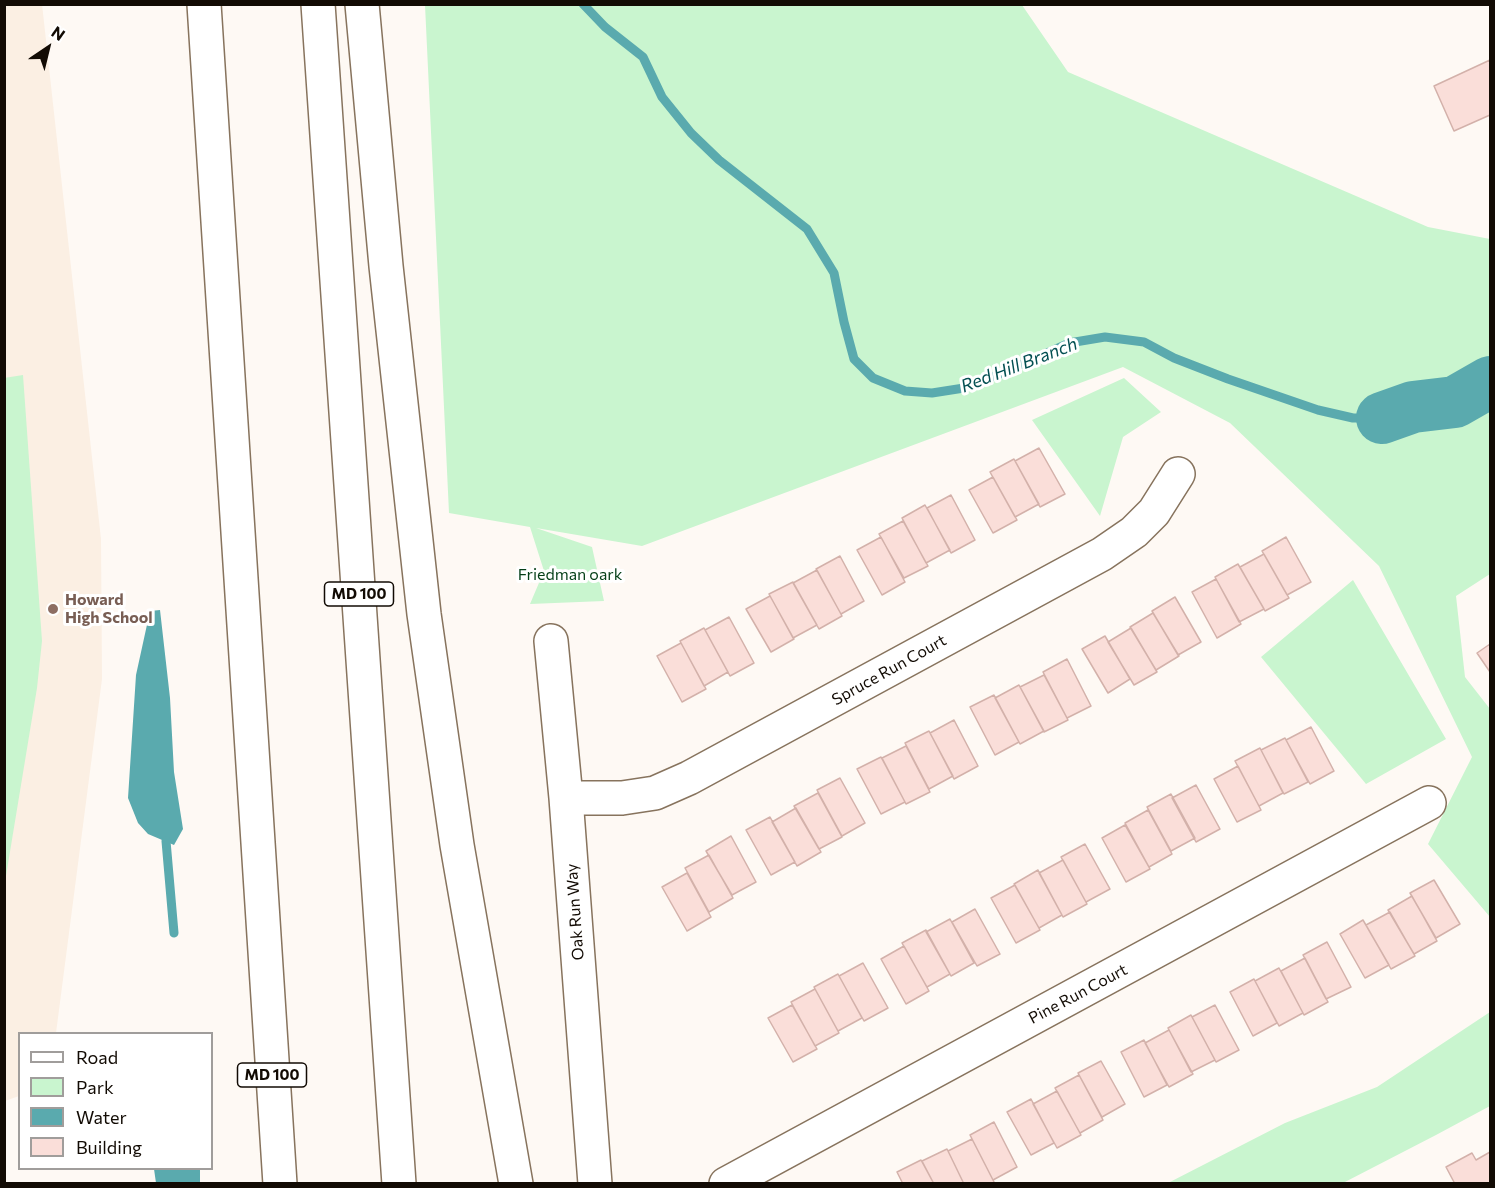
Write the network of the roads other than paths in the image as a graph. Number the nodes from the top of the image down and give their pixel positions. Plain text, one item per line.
1 (204, 4) edge
2 (318, 4) edge
3 (362, 4) edge
4 (1178, 474) dead end
5 (551, 641) dead end
6 (566, 798) junction
7 (1429, 803) dead end
8 (264, 966) junction
9 (260, 1184) edge
10 (280, 1184) edge
11 (399, 1184) edge
12 (516, 1184) edge
13 (595, 1184) edge
14 (726, 1184) edge

1 - 8 main road, MD 100
2 - 11 main road, MD 100
3 - 12 main road
4 - 6 main road, Spruce Run Court
5 - 6 main road, Oak Run Way
6 - 13 main road, Oak Run Way
7 - 14 main road, Pine Run Court
8 - 9 main road
8 - 10 main road, MD 100

